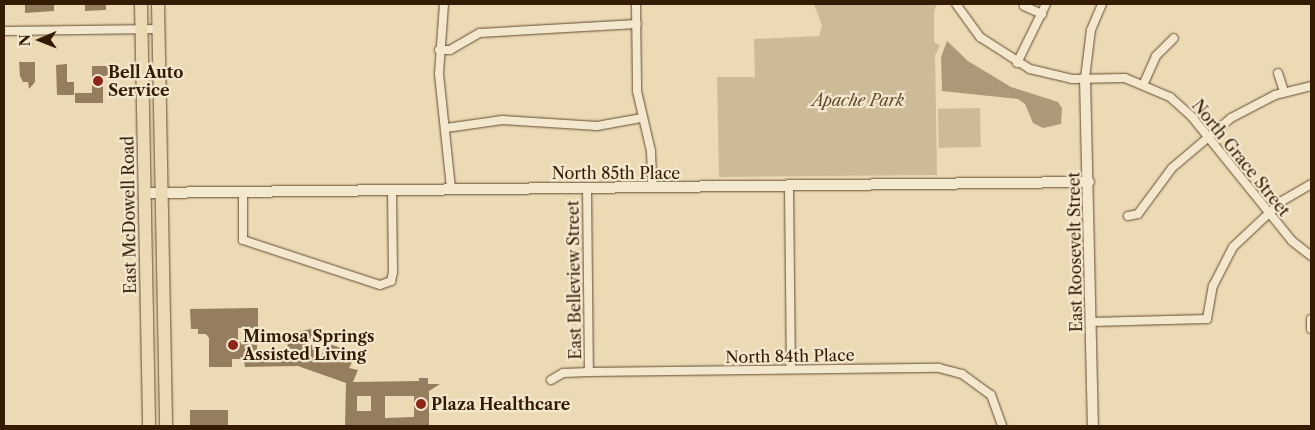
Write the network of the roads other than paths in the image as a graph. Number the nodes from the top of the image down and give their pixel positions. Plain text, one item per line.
1 (140, 4) edge
2 (158, 4) edge
3 (444, 4) edge
4 (636, 4) edge
5 (956, 4) edge
6 (1046, 4) edge
7 (1102, 4) edge
8 (1024, 6) dead end
9 (1042, 14) junction
10 (637, 24) junction
11 (141, 29) junction
12 (158, 29) junction
13 (4, 30) edge
14 (1174, 38) dead end
15 (439, 50) junction
16 (1017, 63) junction
17 (1278, 73) dead end
18 (1085, 78) junction
19 (1144, 83) junction
20 (1311, 86) edge
21 (1284, 92) junction
22 (642, 118) junction
23 (446, 128) junction
24 (1208, 137) junction
25 (1088, 182) junction
26 (1311, 184) edge
27 (789, 186) junction
28 (652, 187) junction
29 (587, 188) junction
30 (392, 189) junction
31 (451, 189) junction
32 (242, 192) junction
33 (145, 193) junction
34 (161, 193) junction
35 (1268, 212) junction
36 (1128, 216) dead end
37 (1311, 256) edge
38 (163, 298) junction
39 (147, 299) junction
40 (1311, 319) edge
41 (1091, 322) junction
42 (1311, 329) edge
43 (791, 369) junction
44 (589, 372) junction
45 (551, 380) dead end
46 (149, 426) edge
47 (166, 426) edge
48 (1002, 426) edge
49 (1093, 426) edge

1 - 11 main road, East McDowell Road
2 - 12 main road, East McDowell Road
3 - 15 street
4 - 10 street
5 - 16 street, North Grace Street
6 - 9 street
7 - 18 street
8 - 9 street
9 - 16 street
10 - 15 street
10 - 22 street
11 - 12 street
11 - 13 street
11 - 33 main road, East McDowell Road
12 - 34 main road, East McDowell Road
14 - 19 street
15 - 23 street
16 - 18 street, North Grace Street
17 - 21 street
18 - 19 street, North Grace Street
18 - 25 street, East Roosevelt Street
19 - 24 street, North Grace Street
20 - 21 street
21 - 24 street
22 - 23 street
22 - 28 street
23 - 31 street
24 - 35 street, North Grace Street
24 - 36 street
25 - 27 street, North 85th Place
25 - 41 street, East Roosevelt Street
26 - 35 street
27 - 28 street, North 85th Place
27 - 43 street
28 - 29 street, North 85th Place
29 - 31 street, North 85th Place
29 - 44 street, East Belleview Street
30 - 31 street, North 85th Place
30 - 32 street, North 85th Place
30 - 32 street
32 - 34 street, North 85th Place
33 - 34 street, North 85th Place
33 - 39 main road, East McDowell Road
34 - 38 main road, East McDowell Road
35 - 37 street, North Grace Street
35 - 41 street
38 - 39 main road
38 - 47 main road, East McDowell Road
39 - 46 main road, East McDowell Road
40 - 42 street
41 - 49 street, East Roosevelt Street
43 - 44 street, North 84th Place
43 - 48 street, North 84th Place
44 - 45 street, North 84th Place

